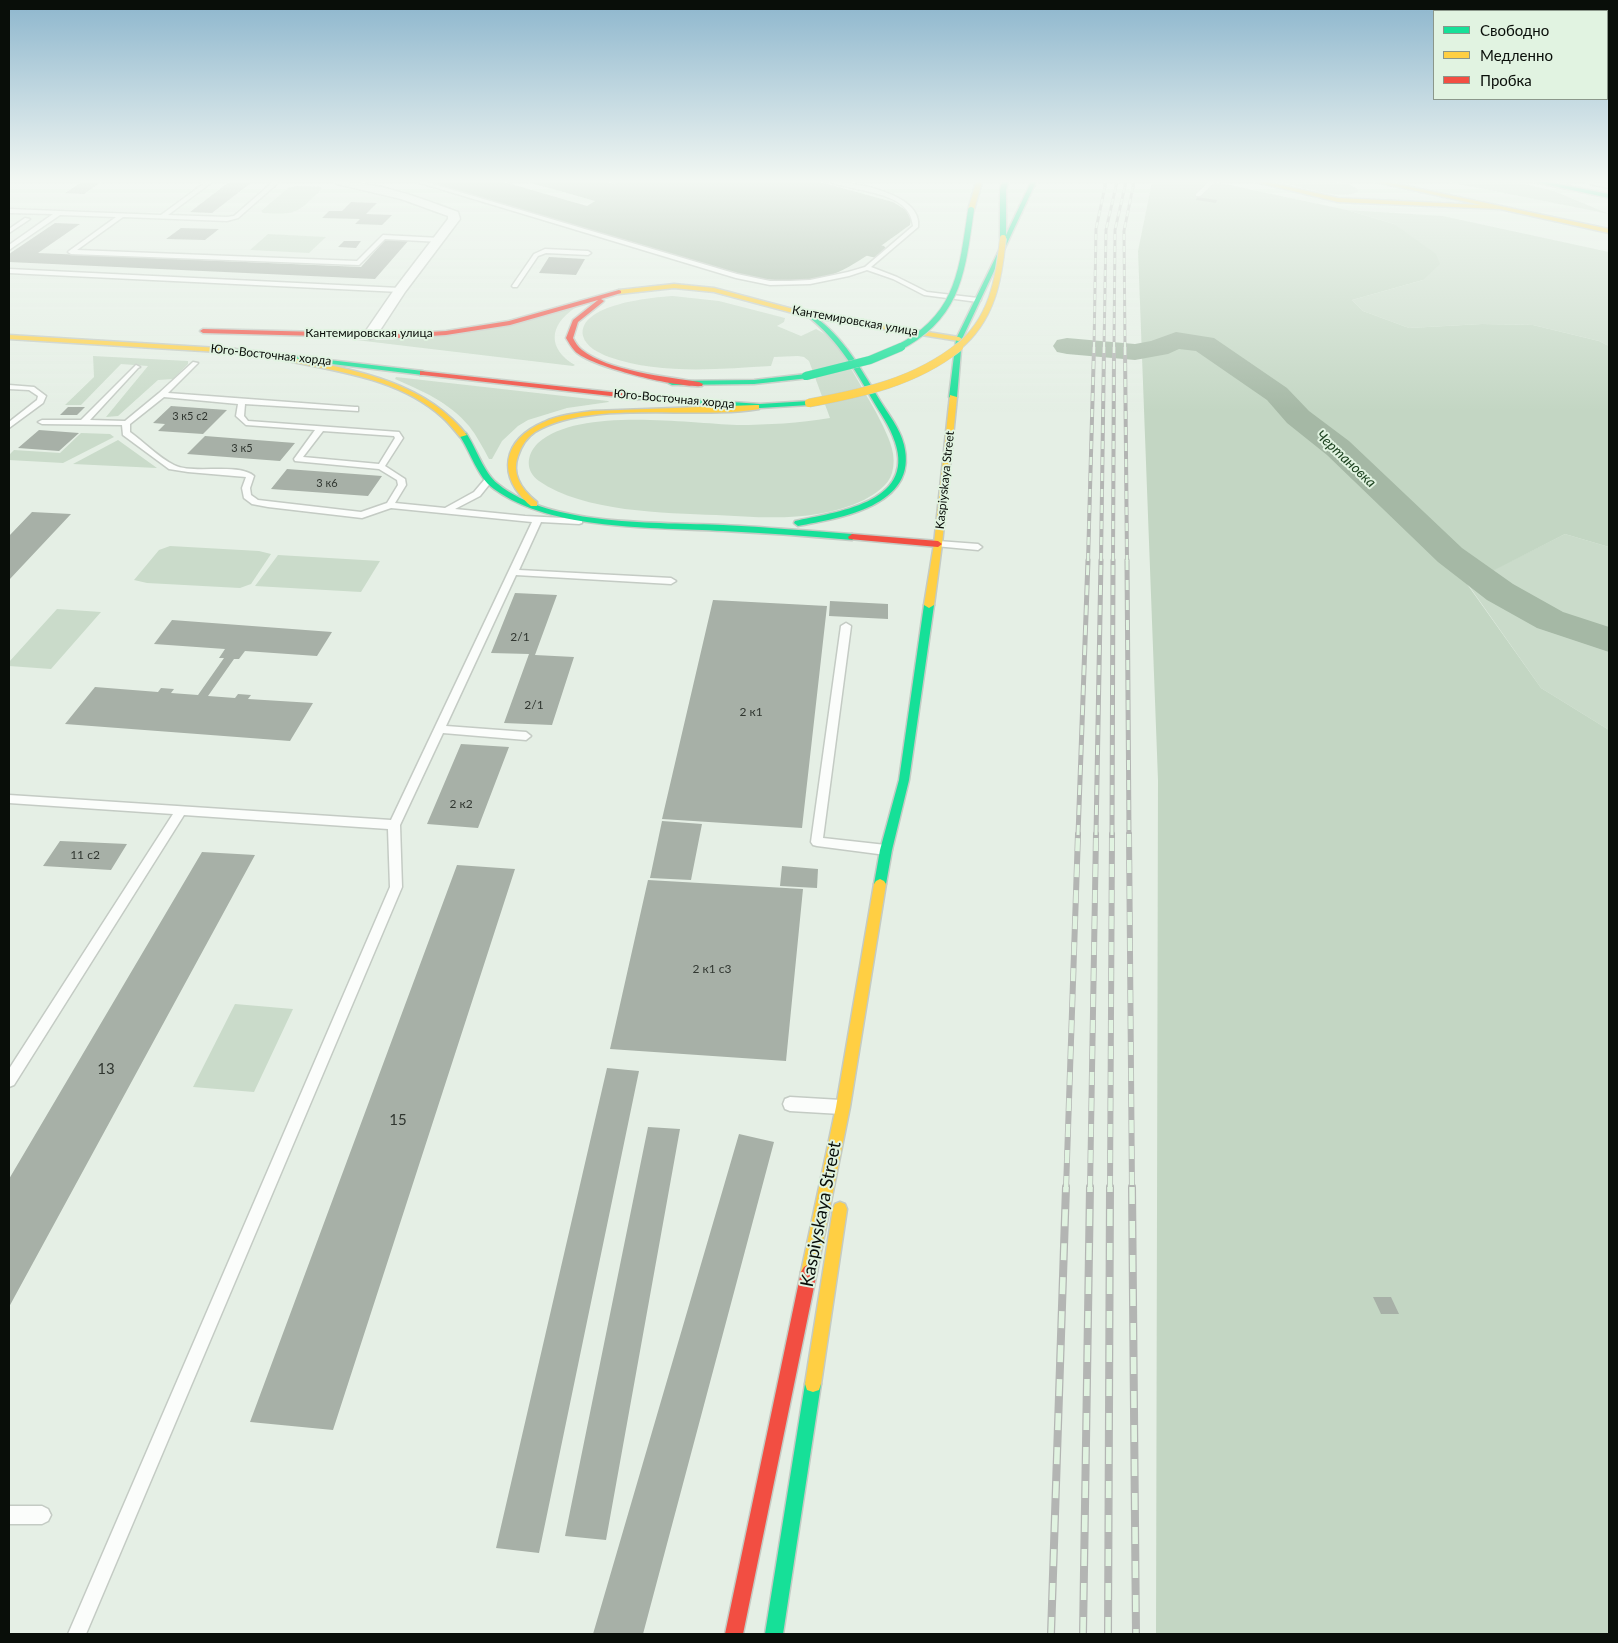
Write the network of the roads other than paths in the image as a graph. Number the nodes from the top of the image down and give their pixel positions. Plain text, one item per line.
1 (231, 259) edge
2 (364, 259) edge
3 (425, 259) edge
4 (534, 259) edge
5 (681, 259) edge
6 (877, 259) edge
7 (961, 259) edge
8 (998, 259) edge
9 (1001, 259) edge
10 (866, 268) junction
11 (9, 271) edge
12 (515, 286) dead end
13 (400, 290) junction
14 (621, 291) junction
15 (978, 300) junction
16 (808, 315) junction
17 (198, 331) joint
18 (370, 335) junction
19 (9, 337) edge
20 (959, 339) junction
21 (353, 347) dead end
22 (261, 354) junction
23 (195, 363) dead end
24 (136, 367) dead end
25 (609, 377) dead end
26 (699, 384) junction
27 (9, 386) edge
28 (162, 395) junction
29 (242, 402) junction
30 (760, 406) junction
31 (355, 409) dead end
32 (42, 422) dead end
33 (83, 423) junction
34 (127, 423) junction
35 (9, 426) edge
36 (321, 428) junction
37 (381, 467) junction
38 (488, 481) junction
39 (390, 505) junction
40 (537, 506) junction
41 (447, 510) junction
42 (538, 520) junction
43 (603, 521) junction
44 (762, 530) junction
45 (938, 544) junction
46 (978, 547) dead end
47 (514, 572) junction
48 (672, 581) dead end
49 (846, 626) dead end
50 (439, 730) junction
51 (526, 736) dead end
52 (901, 792) junction
53 (9, 800) edge
54 (180, 812) junction
55 (394, 825) junction
56 (886, 850) junction
57 (876, 979) dead end
58 (9, 1082) edge
59 (790, 1104) dead end
60 (843, 1107) junction
61 (842, 1194) dead end
62 (9, 1515) edge
63 (42, 1515) dead end
64 (77, 1634) edge
65 (734, 1634) edge
66 (774, 1634) edge

1 - 2 lane
3 - 13 street
4 - 12 lane
5 - 10 lane
6 - 10 lane
7 - 26 main road, Юго-Восточная хорда, bridge
8 - 15 main road, Kaspiyskaya Street
9 - 30 main road, Юго-Восточная хорда, bridge
10 - 15 lane
11 - 13 lane
13 - 18 street
14 - 16 main road, Кантемировская улица
14 - 18 main road, Кантемировская улица
14 - 26 main road
15 - 20 main road, Kaspiyskaya Street
16 - 20 main road, Кантемировская улица
16 - 44 main road
17 - 18 main road, Кантемировская улица
17 - 21 main road, Юго-Восточная хорда
19 - 22 main road, Юго-Восточная хорда
20 - 45 main road, Kaspiyskaya Street
22 - 30 main road, Юго-Восточная хорда
22 - 38 main road, Кантемировская улица
23 - 28 lane
24 - 33 lane
25 - 26 main road, Юго-Восточная хорда
27 - 35 lane
28 - 29 lane
28 - 34 lane
29 - 31 lane
29 - 36 lane
30 - 40 main road
32 - 33 lane
33 - 34 lane
34 - 39 lane
36 - 37 lane
36 - 37 lane
37 - 39 lane
38 - 40 main road, Кантемировская улица
38 - 41 lane
39 - 41 lane
40 - 43 main road, Кантемировская улица
41 - 42 lane
42 - 43 lane
42 - 47 lane
43 - 44 main road, Кантемировская улица
44 - 45 main road, Кантемировская улица
45 - 46 lane
45 - 52 main road, Kaspiyskaya Street
47 - 48 lane
47 - 50 lane
49 - 56 lane
50 - 51 lane
50 - 55 lane
52 - 56 main road, Kaspiyskaya Street
52 - 57 main road, Kaspiyskaya Street
53 - 54 lane
54 - 55 lane
54 - 58 lane
55 - 64 lane
56 - 60 main road, Kaspiyskaya Street
59 - 60 lane
60 - 65 main road, Kaspiyskaya Street
61 - 66 main road, Kaspiyskaya Street
62 - 63 lane

